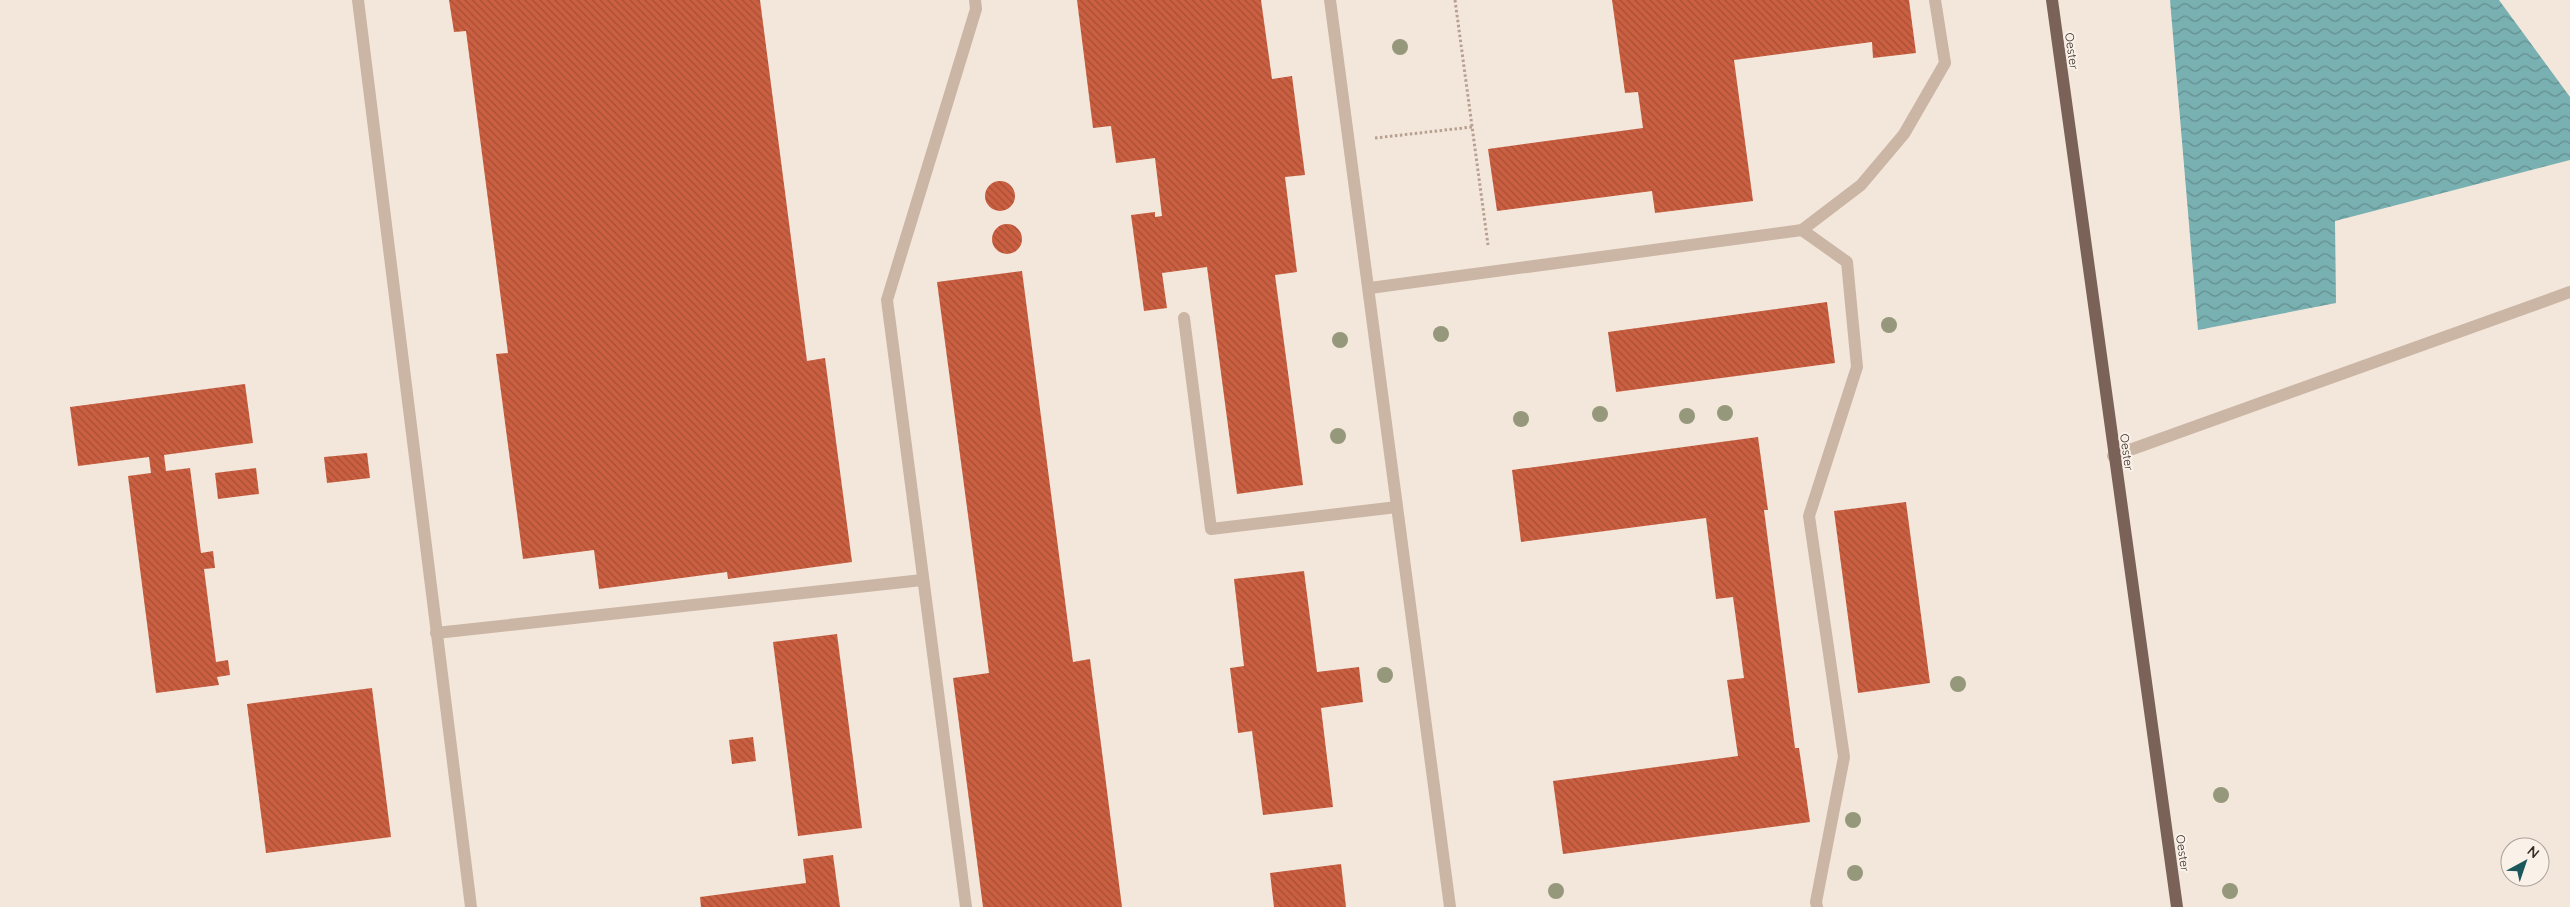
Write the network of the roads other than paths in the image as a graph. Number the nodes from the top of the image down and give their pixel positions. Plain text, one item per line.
1 (358, 0) edge
2 (975, 0) edge
3 (1330, 0) edge
4 (1935, 0) edge
5 (2052, 0) edge
6 (1802, 230) junction
7 (1370, 288) junction
8 (2570, 292) edge
9 (1184, 318) dead end
10 (2114, 456) junction
11 (1397, 508) junction
12 (922, 580) junction
13 (436, 633) junction
14 (471, 907) edge
15 (966, 907) edge
16 (1450, 907) edge
17 (1817, 907) edge
18 (2177, 907) edge

1 - 13 lane
2 - 12 lane
3 - 7 lane
4 - 6 lane
5 - 10 main road, Oester
6 - 7 lane
6 - 17 lane
7 - 11 lane
8 - 10 lane
9 - 11 lane
10 - 18 main road, Oester
11 - 16 lane
12 - 13 lane
12 - 15 lane
13 - 14 lane

